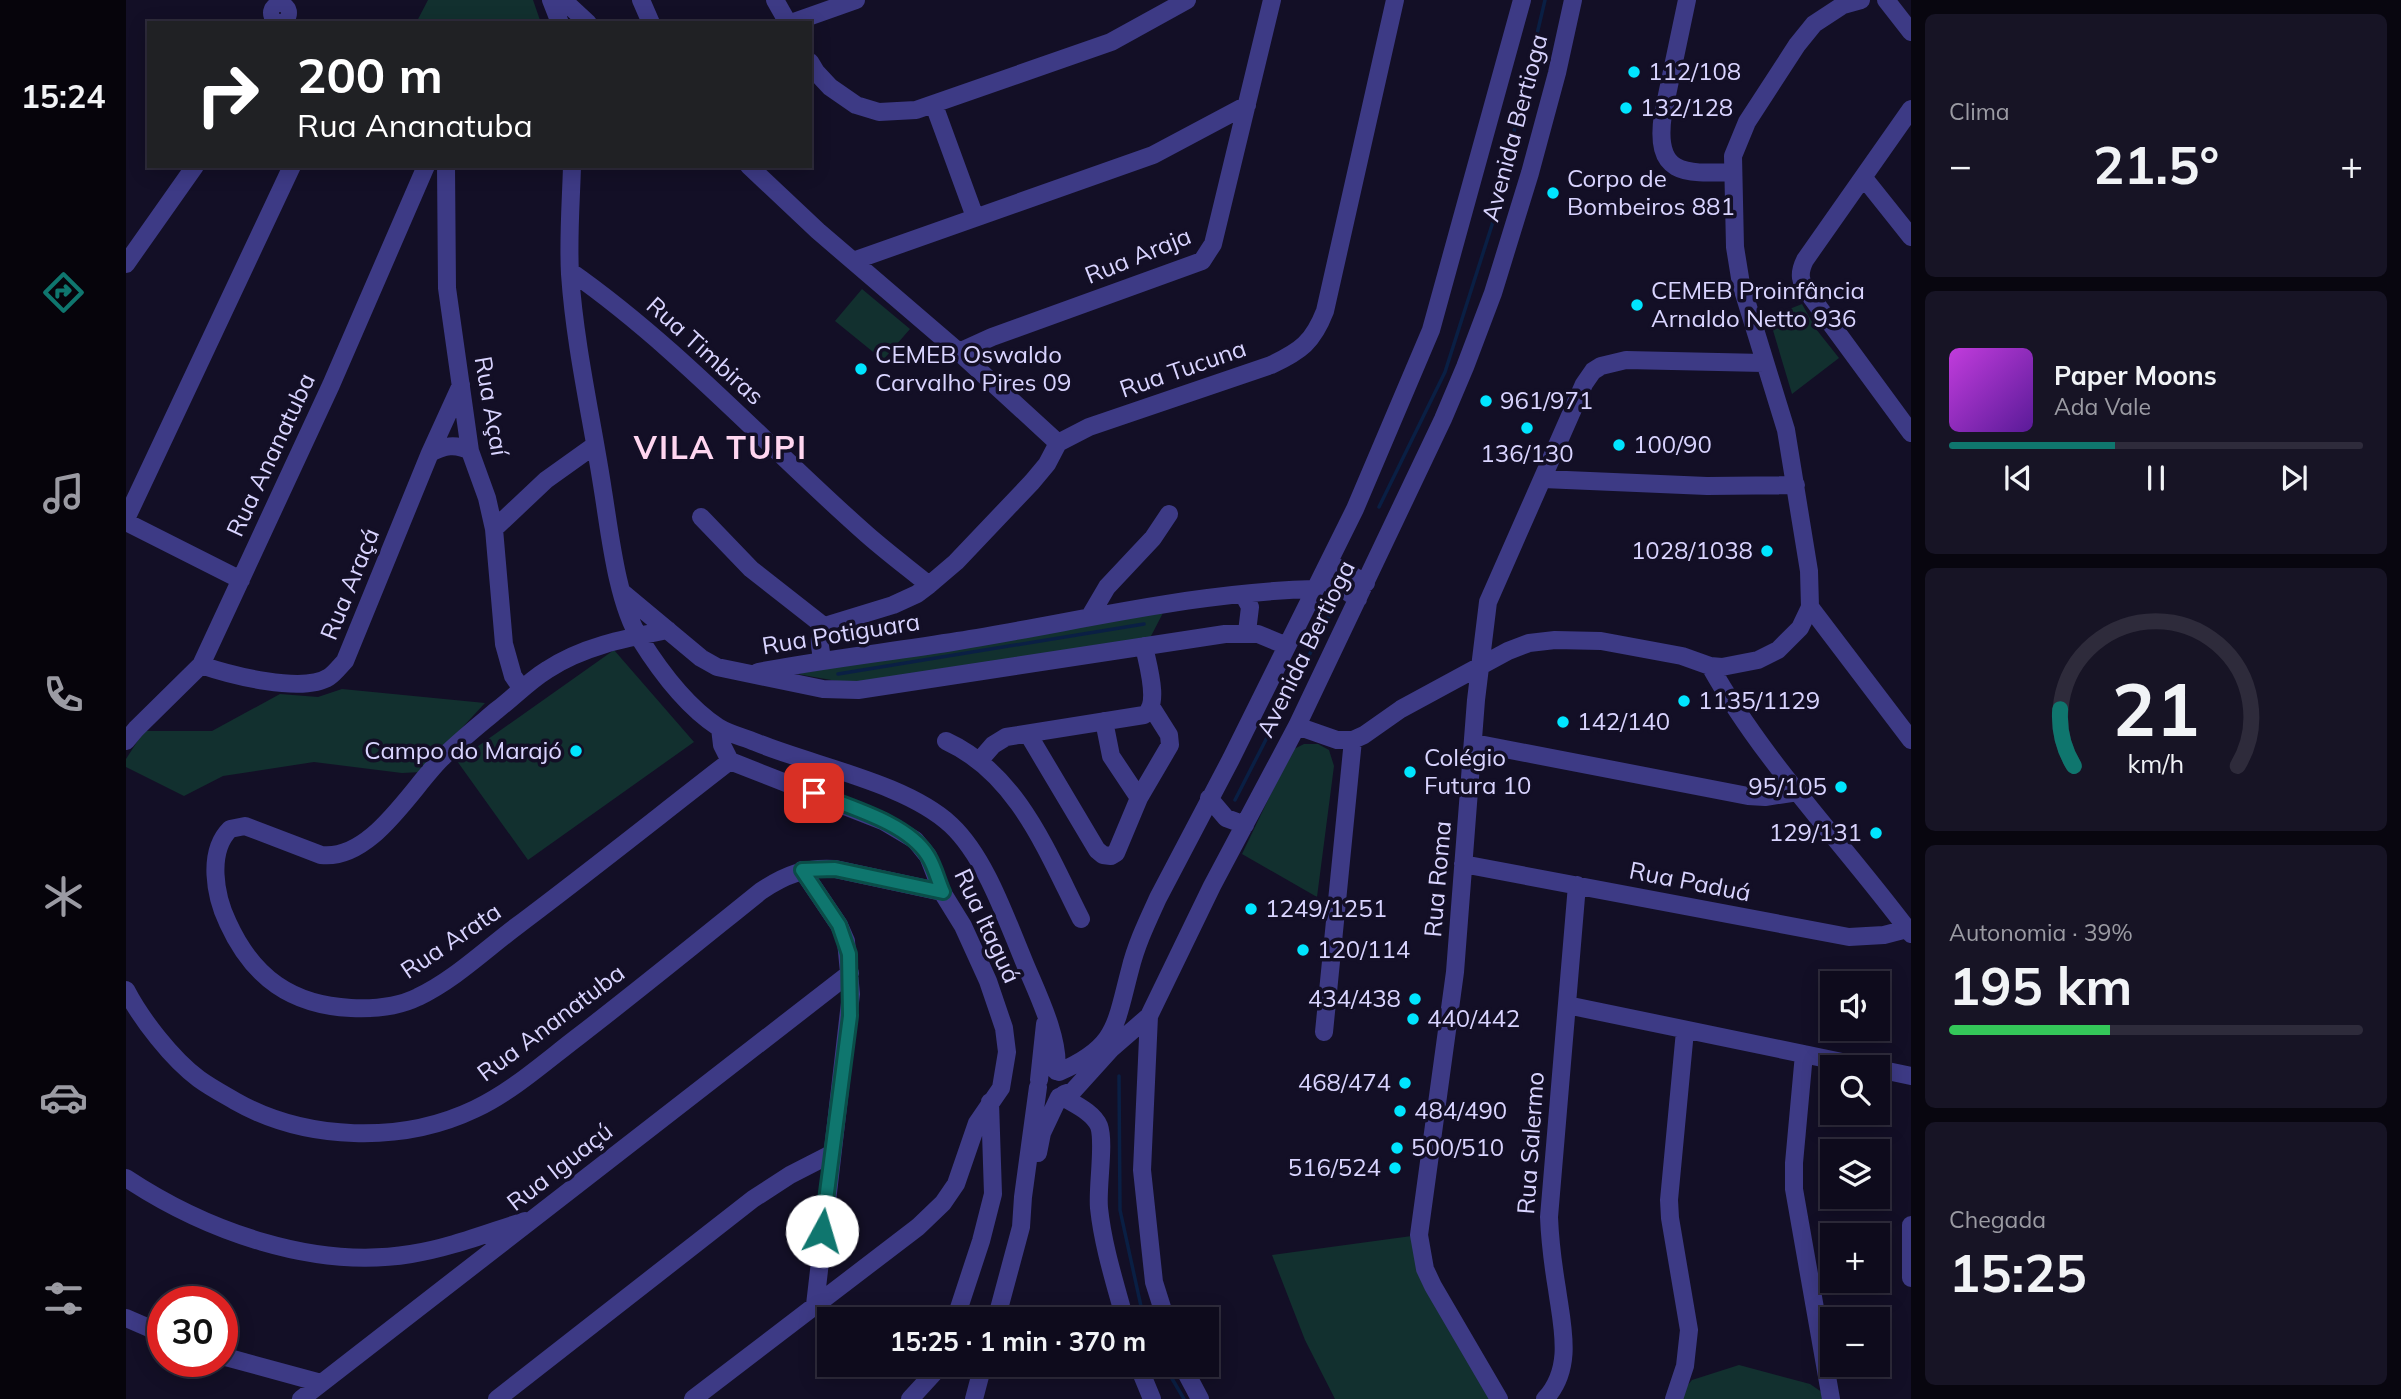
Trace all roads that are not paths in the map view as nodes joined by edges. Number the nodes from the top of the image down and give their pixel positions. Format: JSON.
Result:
{"nodes":[{"id":1,"x":551,"y":0,"type":"edge"},
{"id":2,"x":563,"y":0,"type":"edge"},
{"id":3,"x":641,"y":0,"type":"edge"},
{"id":4,"x":775,"y":0,"type":"edge"},
{"id":5,"x":856,"y":0,"type":"edge"},
{"id":6,"x":1187,"y":0,"type":"edge"},
{"id":7,"x":1272,"y":0,"type":"edge"},
{"id":8,"x":1395,"y":0,"type":"edge"},
{"id":9,"x":1522,"y":0,"type":"edge"},
{"id":10,"x":1573,"y":0,"type":"edge"},
{"id":11,"x":1687,"y":0,"type":"edge"},
{"id":12,"x":1821,"y":0,"type":"edge"},
{"id":13,"x":1861,"y":0,"type":"edge"},
{"id":14,"x":1886,"y":0,"type":"edge"},
{"id":15,"x":559,"y":21,"type":"edge"},
{"id":16,"x":586,"y":21,"type":"edge"},
{"id":17,"x":650,"y":21,"type":"edge"},
{"id":18,"x":789,"y":21,"type":"edge"},
{"id":19,"x":796,"y":21,"type":"edge"},
{"id":20,"x":1814,"y":24,"type":"junction"},
{"id":21,"x":1911,"y":32,"type":"edge"},
{"id":22,"x":812,"y":65,"type":"edge"},
{"id":23,"x":1247,"y":105,"type":"junction"},
{"id":24,"x":934,"y":106,"type":"junction"},
{"id":25,"x":1911,"y":109,"type":"edge"},
{"id":26,"x":194,"y":168,"type":"edge"},
{"id":27,"x":291,"y":168,"type":"edge"},
{"id":28,"x":425,"y":168,"type":"edge"},
{"id":29,"x":446,"y":168,"type":"edge"},
{"id":30,"x":572,"y":168,"type":"edge"},
{"id":31,"x":751,"y":168,"type":"edge"},
{"id":32,"x":1732,"y":172,"type":"junction"},
{"id":33,"x":1864,"y":178,"type":"junction"},
{"id":34,"x":975,"y":217,"type":"junction"},
{"id":35,"x":1911,"y":237,"type":"edge"},
{"id":36,"x":853,"y":261,"type":"junction"},
{"id":37,"x":126,"y":264,"type":"edge"},
{"id":38,"x":570,"y":271,"type":"junction"},
{"id":39,"x":959,"y":352,"type":"junction"},
{"id":40,"x":1765,"y":363,"type":"junction"},
{"id":41,"x":461,"y":385,"type":"junction"},
{"id":42,"x":1911,"y":433,"type":"edge"},
{"id":43,"x":1058,"y":443,"type":"junction"},
{"id":44,"x":595,"y":445,"type":"junction"},
{"id":45,"x":470,"y":451,"type":"junction"},
{"id":46,"x":430,"y":453,"type":"junction"},
{"id":47,"x":1543,"y":479,"type":"junction"},
{"id":48,"x":1796,"y":485,"type":"junction"},
{"id":49,"x":1169,"y":514,"type":"dead end"},
{"id":50,"x":701,"y":517,"type":"dead end"},
{"id":51,"x":126,"y":521,"type":"edge"},
{"id":52,"x":494,"y":529,"type":"junction"},
{"id":53,"x":1329,"y":563,"type":"junction"},
{"id":54,"x":241,"y":579,"type":"junction"},
{"id":55,"x":929,"y":585,"type":"junction"},
{"id":56,"x":1318,"y":585,"type":"junction"},
{"id":57,"x":1362,"y":591,"type":"junction"},
{"id":58,"x":623,"y":593,"type":"junction"},
{"id":59,"x":1243,"y":594,"type":"junction"},
{"id":60,"x":1810,"y":607,"type":"junction"},
{"id":61,"x":1090,"y":616,"type":"junction"},
{"id":62,"x":825,"y":627,"type":"junction"},
{"id":63,"x":668,"y":629,"type":"junction"},
{"id":64,"x":1247,"y":632,"type":"junction"},
{"id":65,"x":638,"y":636,"type":"junction"},
{"id":66,"x":1144,"y":646,"type":"junction"},
{"id":67,"x":1287,"y":646,"type":"junction"},
{"id":68,"x":822,"y":659,"type":"junction"},
{"id":69,"x":201,"y":665,"type":"junction"},
{"id":70,"x":1710,"y":666,"type":"junction"},
{"id":71,"x":1480,"y":667,"type":"junction"},
{"id":72,"x":749,"y":674,"type":"junction"},
{"id":73,"x":522,"y":689,"type":"junction"},
{"id":74,"x":1152,"y":708,"type":"junction"},
{"id":75,"x":1104,"y":721,"type":"junction"},
{"id":76,"x":1297,"y":726,"type":"junction"},
{"id":77,"x":720,"y":728,"type":"junction"},
{"id":78,"x":1028,"y":734,"type":"junction"},
{"id":79,"x":1353,"y":740,"type":"junction"},
{"id":80,"x":1911,"y":740,"type":"edge"},
{"id":81,"x":126,"y":741,"type":"edge"},
{"id":82,"x":946,"y":741,"type":"dead end"},
{"id":83,"x":1474,"y":743,"type":"junction"},
{"id":84,"x":979,"y":760,"type":"junction"},
{"id":85,"x":730,"y":761,"type":"junction"},
{"id":86,"x":1798,"y":792,"type":"junction"},
{"id":87,"x":1139,"y":798,"type":"junction"},
{"id":88,"x":1209,"y":798,"type":"junction"},
{"id":89,"x":1245,"y":825,"type":"junction"},
{"id":90,"x":1463,"y":864,"type":"junction"},
{"id":91,"x":802,"y":870,"type":"junction"},
{"id":92,"x":1577,"y":885,"type":"junction"},
{"id":93,"x":943,"y":892,"type":"junction"},
{"id":94,"x":1081,"y":919,"type":"dead end"},
{"id":95,"x":1909,"y":932,"type":"edge"},
{"id":96,"x":850,"y":973,"type":"junction"},
{"id":97,"x":126,"y":990,"type":"edge"},
{"id":98,"x":1567,"y":1006,"type":"junction"},
{"id":99,"x":1149,"y":1016,"type":"junction"},
{"id":100,"x":1046,"y":1018,"type":"junction"},
{"id":101,"x":1685,"y":1031,"type":"junction"},
{"id":102,"x":1324,"y":1032,"type":"dead end"},
{"id":103,"x":1804,"y":1054,"type":"junction"},
{"id":104,"x":1820,"y":1057,"type":"edge"},
{"id":105,"x":1057,"y":1072,"type":"junction"},
{"id":106,"x":1890,"y":1072,"type":"edge"},
{"id":107,"x":1911,"y":1076,"type":"edge"},
{"id":108,"x":1038,"y":1084,"type":"junction"},
{"id":109,"x":1061,"y":1096,"type":"junction"},
{"id":110,"x":990,"y":1102,"type":"junction"},
{"id":111,"x":831,"y":1154,"type":"junction"},
{"id":112,"x":126,"y":1178,"type":"edge"},
{"id":113,"x":535,"y":1218,"type":"junction"},
{"id":114,"x":1911,"y":1225,"type":"edge"},
{"id":115,"x":1021,"y":1227,"type":"junction"},
{"id":116,"x":446,"y":1247,"type":"junction"},
{"id":117,"x":466,"y":1273,"type":"junction"},
{"id":118,"x":1911,"y":1278,"type":"edge"},
{"id":119,"x":815,"y":1305,"type":"junction"},
{"id":120,"x":959,"y":1307,"type":"edge"},
{"id":121,"x":999,"y":1307,"type":"edge"},
{"id":122,"x":1122,"y":1307,"type":"edge"},
{"id":123,"x":1162,"y":1307,"type":"edge"},
{"id":124,"x":126,"y":1318,"type":"edge"},
{"id":125,"x":147,"y":1327,"type":"edge"},
{"id":126,"x":238,"y":1360,"type":"edge"},
{"id":127,"x":930,"y":1377,"type":"edge"},
{"id":128,"x":980,"y":1377,"type":"edge"},
{"id":129,"x":1143,"y":1377,"type":"edge"},
{"id":130,"x":1188,"y":1377,"type":"edge"},
{"id":131,"x":321,"y":1383,"type":"junction"},
{"id":132,"x":301,"y":1399,"type":"edge"},
{"id":133,"x":497,"y":1399,"type":"edge"},
{"id":134,"x":693,"y":1399,"type":"edge"},
{"id":135,"x":910,"y":1399,"type":"edge"},
{"id":136,"x":974,"y":1399,"type":"edge"},
{"id":137,"x":1152,"y":1399,"type":"edge"},
{"id":138,"x":1200,"y":1399,"type":"edge"},
{"id":139,"x":1499,"y":1399,"type":"edge"},
{"id":140,"x":1545,"y":1399,"type":"edge"},
{"id":141,"x":1674,"y":1399,"type":"edge"},
{"id":142,"x":1832,"y":1399,"type":"edge"}],
"edges":[{"from":1,"to":15,"type":"street"},
{"from":2,"to":16,"type":"street"},
{"from":3,"to":17,"type":"street"},
{"from":4,"to":18,"type":"street"},
{"from":5,"to":19,"type":"street"},
{"from":6,"to":24,"type":"street"},
{"from":7,"to":23,"type":"street","name":"Rua Araja"},
{"from":8,"to":43,"type":"street","name":"Rua Tucuna"},
{"from":9,"to":53,"type":"street","name":"Avenida Bertioga"},
{"from":10,"to":57,"type":"street","name":"Avenida Bertioga"},
{"from":11,"to":32,"type":"street"},
{"from":12,"to":20,"type":"street"},
{"from":13,"to":20,"type":"street"},
{"from":14,"to":21,"type":"street"},
{"from":20,"to":32,"type":"street"},
{"from":22,"to":24,"type":"street"},
{"from":23,"to":34,"type":"street"},
{"from":23,"to":39,"type":"street","name":"Rua Araja"},
{"from":24,"to":34,"type":"street"},
{"from":25,"to":33,"type":"street"},
{"from":26,"to":37,"type":"street"},
{"from":27,"to":51,"type":"street"},
{"from":28,"to":54,"type":"street","name":"Rua Ananatuba"},
{"from":29,"to":41,"type":"street","name":"Rua Açaí"},
{"from":30,"to":38,"type":"street"},
{"from":31,"to":36,"type":"street"},
{"from":32,"to":40,"type":"street"},
{"from":33,"to":35,"type":"street"},
{"from":33,"to":42,"type":"street"},
{"from":34,"to":36,"type":"street"},
{"from":36,"to":39,"type":"street"},
{"from":38,"to":44,"type":"street"},
{"from":38,"to":55,"type":"street","name":"Rua Timbiras"},
{"from":39,"to":43,"type":"street"},
{"from":40,"to":47,"type":"street","name":"Rua Roma"},
{"from":40,"to":48,"type":"street"},
{"from":41,"to":45,"type":"street","name":"Rua Açaí"},
{"from":41,"to":46,"type":"street","name":"Rua Araçá"},
{"from":43,"to":55,"type":"street"},
{"from":44,"to":52,"type":"street"},
{"from":44,"to":58,"type":"street"},
{"from":45,"to":46,"type":"street"},
{"from":45,"to":52,"type":"street","name":"Rua Açaí"},
{"from":46,"to":69,"type":"street","name":"Rua Araçá"},
{"from":47,"to":48,"type":"street"},
{"from":47,"to":71,"type":"street","name":"Rua Roma"},
{"from":48,"to":60,"type":"street"},
{"from":49,"to":61,"type":"street"},
{"from":50,"to":62,"type":"street"},
{"from":51,"to":54,"type":"street"},
{"from":52,"to":73,"type":"street","name":"Rua Açaí"},
{"from":53,"to":56,"type":"street","name":"Avenida Bertioga"},
{"from":53,"to":57,"type":"street"},
{"from":54,"to":69,"type":"street","name":"Rua Ananatuba"},
{"from":55,"to":62,"type":"street"},
{"from":56,"to":57,"type":"street"},
{"from":56,"to":59,"type":"street","name":"Rua Potiguara"},
{"from":56,"to":67,"type":"street","name":"Avenida Bertioga"},
{"from":57,"to":76,"type":"street","name":"Avenida Bertioga"},
{"from":58,"to":63,"type":"street"},
{"from":58,"to":65,"type":"street"},
{"from":59,"to":61,"type":"street","name":"Rua Potiguara"},
{"from":59,"to":64,"type":"street"},
{"from":60,"to":70,"type":"street"},
{"from":60,"to":80,"type":"street"},
{"from":61,"to":68,"type":"street","name":"Rua Potiguara"},
{"from":62,"to":68,"type":"street"},
{"from":63,"to":65,"type":"street","name":"Rua Arata"},
{"from":63,"to":72,"type":"street"},
{"from":64,"to":66,"type":"street","name":"Rua Potiguara"},
{"from":64,"to":67,"type":"street","name":"Rua Potiguara"},
{"from":65,"to":73,"type":"street","name":"Rua Arata"},
{"from":65,"to":77,"type":"street"},
{"from":66,"to":72,"type":"street","name":"Rua Potiguara"},
{"from":66,"to":74,"type":"street"},
{"from":67,"to":88,"type":"street","name":"Avenida Bertioga"},
{"from":68,"to":72,"type":"street","name":"Rua Potiguara"},
{"from":69,"to":81,"type":"street","name":"Rua Ananatuba"},
{"from":70,"to":71,"type":"street"},
{"from":70,"to":86,"type":"street"},
{"from":71,"to":79,"type":"street"},
{"from":71,"to":83,"type":"street","name":"Rua Roma"},
{"from":73,"to":85,"type":"street","name":"Rua Arata"},
{"from":74,"to":75,"type":"street"},
{"from":74,"to":87,"type":"street"},
{"from":75,"to":78,"type":"street"},
{"from":75,"to":87,"type":"street"},
{"from":76,"to":79,"type":"street"},
{"from":76,"to":89,"type":"street","name":"Avenida Bertioga"},
{"from":77,"to":85,"type":"street"},
{"from":77,"to":100,"type":"street"},
{"from":78,"to":84,"type":"street"},
{"from":78,"to":87,"type":"street"},
{"from":79,"to":102,"type":"street"},
{"from":82,"to":84,"type":"street"},
{"from":83,"to":86,"type":"street"},
{"from":83,"to":90,"type":"street","name":"Rua Roma"},
{"from":84,"to":94,"type":"street"},
{"from":85,"to":93,"type":"street","name":"Rua Itaguá"},
{"from":86,"to":95,"type":"street"},
{"from":88,"to":89,"type":"street"},
{"from":88,"to":105,"type":"street","name":"Avenida Bertioga"},
{"from":89,"to":99,"type":"street","name":"Avenida Bertioga"},
{"from":90,"to":92,"type":"street","name":"Rua Paduá"},
{"from":90,"to":139,"type":"street","name":"Rua Roma"},
{"from":91,"to":93,"type":"street","name":"Rua Ananatuba"},
{"from":91,"to":96,"type":"street"},
{"from":91,"to":97,"type":"street","name":"Rua Ananatuba"},
{"from":92,"to":95,"type":"street","name":"Rua Paduá"},
{"from":92,"to":98,"type":"street","name":"Rua Salermo"},
{"from":93,"to":110,"type":"street","name":"Rua Itaguá"},
{"from":96,"to":111,"type":"street"},
{"from":96,"to":113,"type":"street","name":"Rua Iguaçú"},
{"from":98,"to":101,"type":"street"},
{"from":98,"to":140,"type":"street","name":"Rua Salermo"},
{"from":99,"to":109,"type":"street"},
{"from":99,"to":123,"type":"street","name":"Avenida Bertioga"},
{"from":100,"to":105,"type":"street"},
{"from":100,"to":108,"type":"street"},
{"from":101,"to":103,"type":"street"},
{"from":101,"to":141,"type":"street"},
{"from":103,"to":104,"type":"street"},
{"from":103,"to":142,"type":"street"},
{"from":105,"to":108,"type":"street"},
{"from":105,"to":109,"type":"street"},
{"from":106,"to":107,"type":"street"},
{"from":108,"to":109,"type":"street"},
{"from":108,"to":115,"type":"street"},
{"from":109,"to":115,"type":"street"},
{"from":109,"to":122,"type":"street"},
{"from":110,"to":119,"type":"street","name":"Rua Itaguá"},
{"from":110,"to":120,"type":"street"},
{"from":111,"to":119,"type":"street"},
{"from":111,"to":133,"type":"street"},
{"from":112,"to":116,"type":"street"},
{"from":113,"to":116,"type":"street"},
{"from":113,"to":117,"type":"street","name":"Rua Iguaçú"},
{"from":114,"to":118,"type":"street"},
{"from":115,"to":121,"type":"street"},
{"from":116,"to":117,"type":"street"},
{"from":117,"to":131,"type":"street","name":"Rua Iguaçú"},
{"from":119,"to":134,"type":"street","name":"Rua Itaguá"},
{"from":124,"to":125,"type":"street"},
{"from":126,"to":131,"type":"street"},
{"from":127,"to":135,"type":"street"},
{"from":128,"to":136,"type":"street"},
{"from":129,"to":137,"type":"street"},
{"from":130,"to":138,"type":"street"},
{"from":131,"to":132,"type":"street","name":"Rua Iguaçú"}]}
